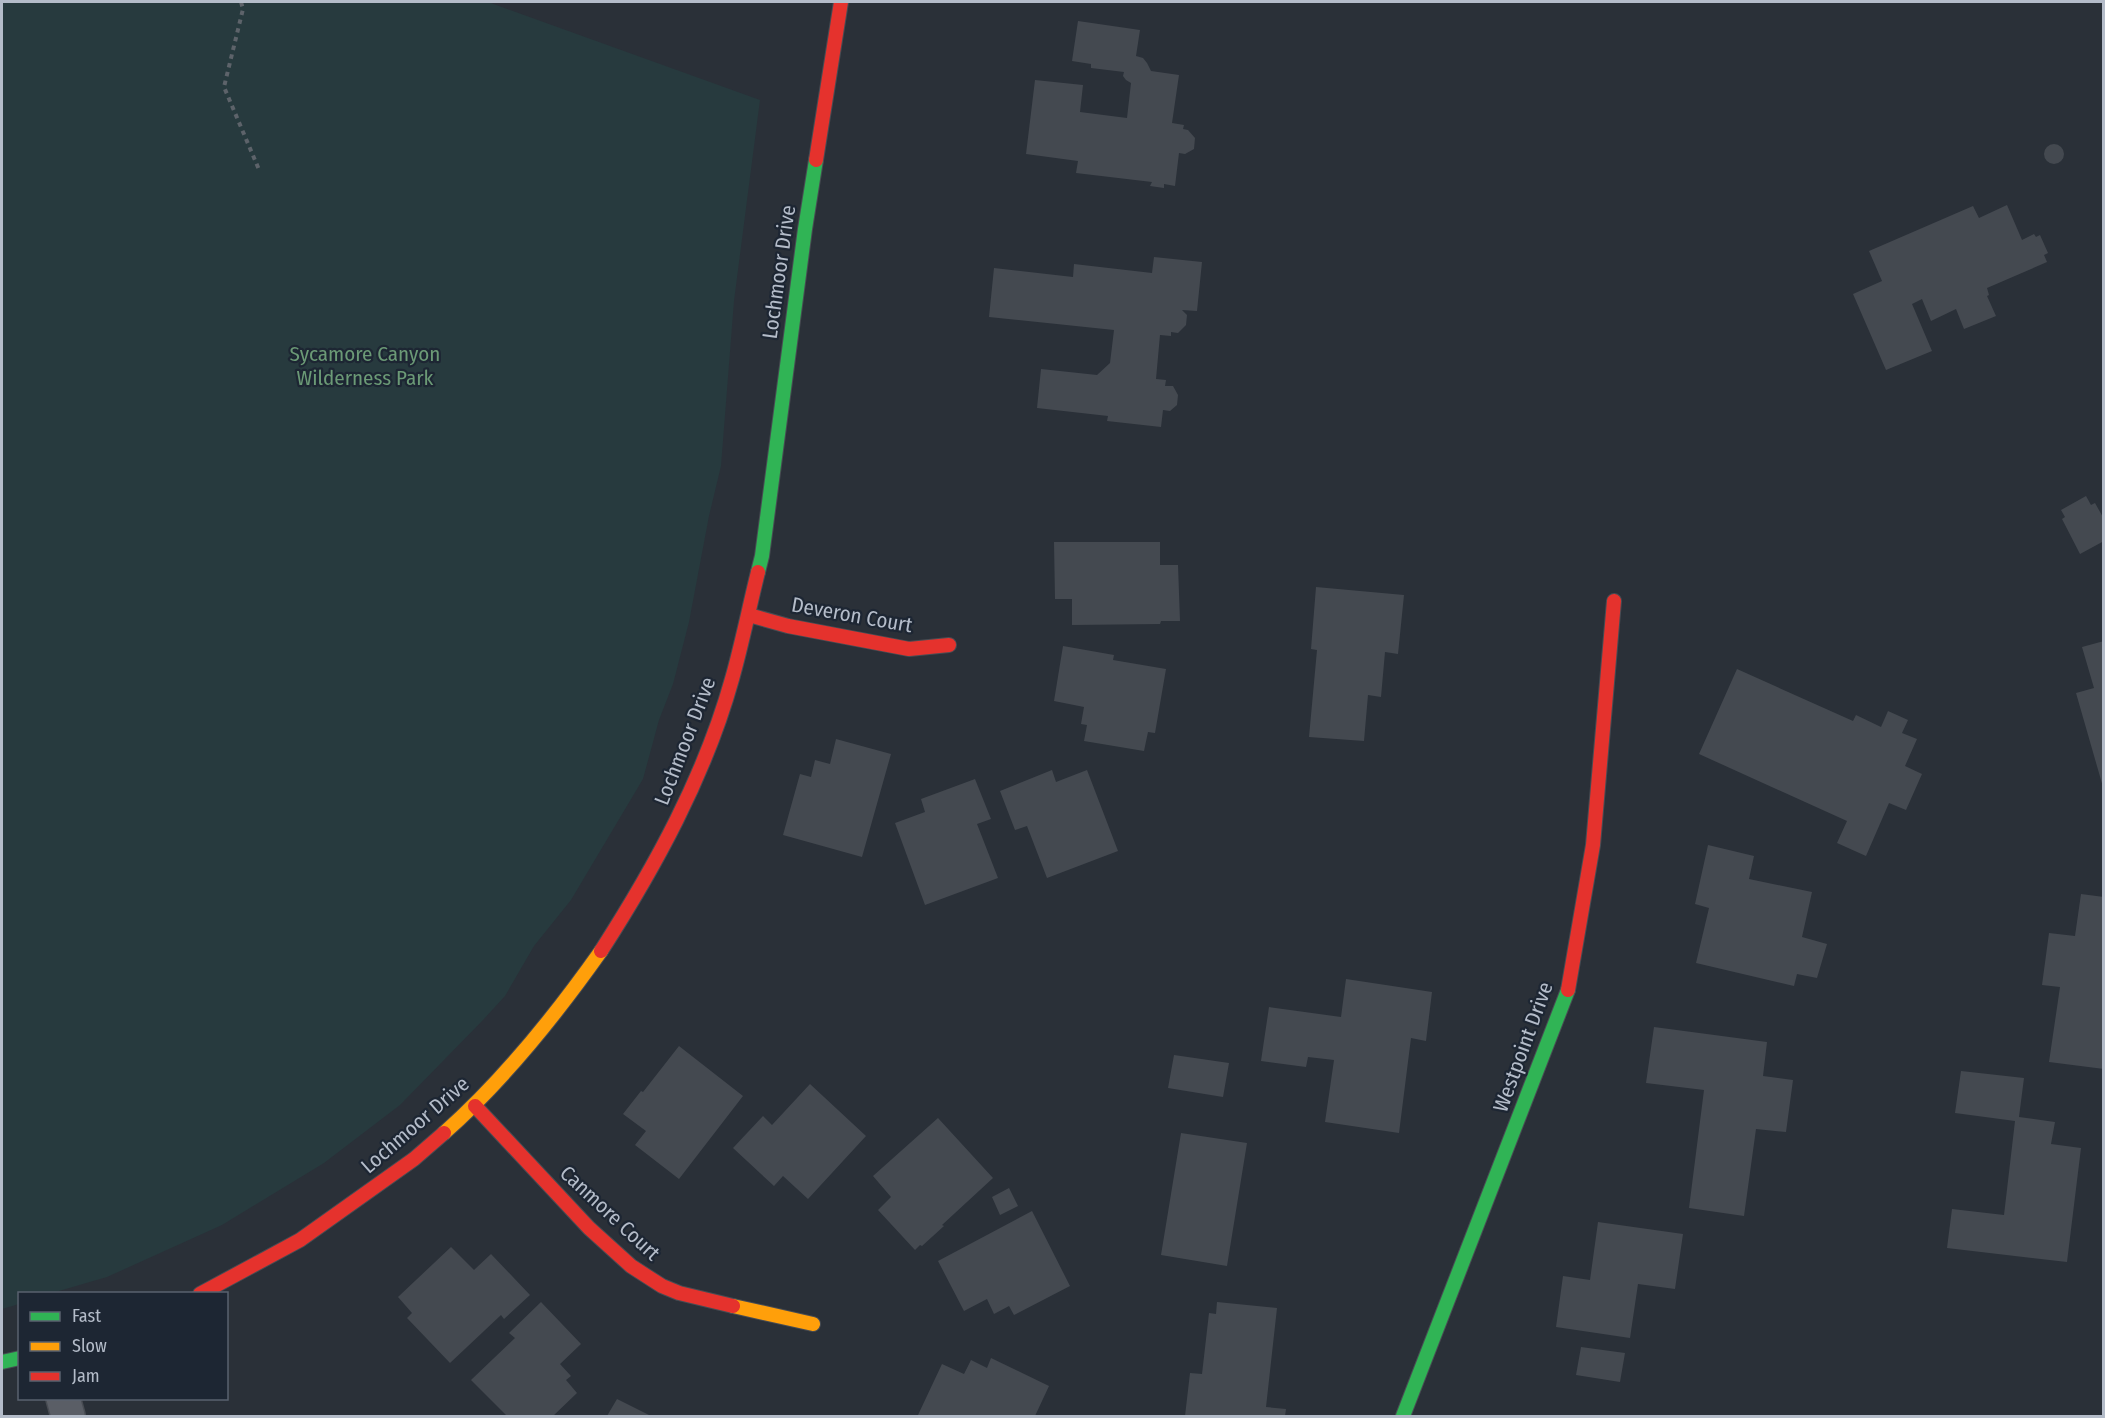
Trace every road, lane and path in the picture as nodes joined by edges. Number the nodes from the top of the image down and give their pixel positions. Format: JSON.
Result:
{"nodes":[{"id":1,"x":241,"y":2,"type":"edge"},
{"id":2,"x":841,"y":2,"type":"edge"},
{"id":3,"x":260,"y":172,"type":"dead end"},
{"id":4,"x":1614,"y":601,"type":"dead end"},
{"id":5,"x":748,"y":615,"type":"junction"},
{"id":6,"x":949,"y":645,"type":"dead end"},
{"id":7,"x":475,"y":1106,"type":"junction"},
{"id":8,"x":202,"y":1292,"type":"edge"},
{"id":9,"x":813,"y":1324,"type":"dead end"},
{"id":10,"x":18,"y":1358,"type":"edge"},
{"id":11,"x":2,"y":1362,"type":"edge"},
{"id":12,"x":64,"y":1400,"type":"edge"},
{"id":13,"x":68,"y":1416,"type":"edge"},
{"id":14,"x":1402,"y":1416,"type":"edge"}],
"edges":[{"from":1,"to":3,"type":"path"},
{"from":2,"to":5,"type":"street","name":"Lochmoor Drive"},
{"from":4,"to":14,"type":"street","name":"Westpoint Drive"},
{"from":5,"to":6,"type":"street","name":"Deveron Court"},
{"from":5,"to":7,"type":"street","name":"Lochmoor Drive"},
{"from":7,"to":8,"type":"street","name":"Lochmoor Drive"},
{"from":7,"to":9,"type":"street","name":"Canmore Court"},
{"from":10,"to":11,"type":"street"},
{"from":12,"to":13,"type":"street"}]}
